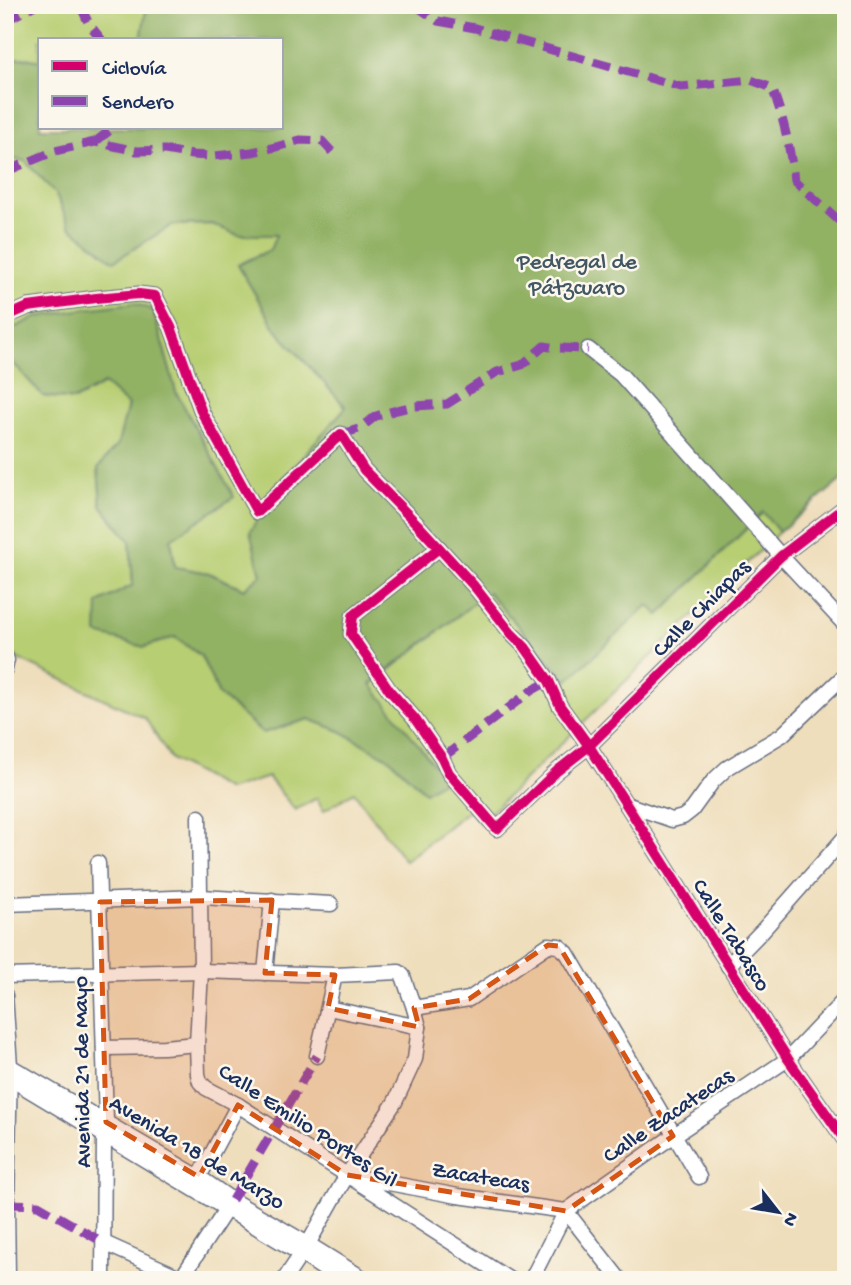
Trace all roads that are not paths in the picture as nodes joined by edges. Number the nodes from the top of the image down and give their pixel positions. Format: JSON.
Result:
{"nodes":[{"id":1,"x":5,"y":317,"type":"edge"},
{"id":2,"x":588,"y":349,"type":"dead end"},
{"id":3,"x":846,"y":506,"type":"edge"},
{"id":4,"x":439,"y":548,"type":"junction"},
{"id":5,"x":781,"y":556,"type":"junction"},
{"id":6,"x":846,"y":626,"type":"edge"},
{"id":7,"x":846,"y":674,"type":"edge"},
{"id":8,"x":589,"y":746,"type":"junction"},
{"id":9,"x":626,"y":804,"type":"junction"},
{"id":10,"x":199,"y":817,"type":"dead end"},
{"id":11,"x":846,"y":836,"type":"edge"},
{"id":12,"x":98,"y":863,"type":"dead end"},
{"id":13,"x":5,"y":869,"type":"edge"},
{"id":14,"x":201,"y":897,"type":"junction"},
{"id":15,"x":272,"y":900,"type":"junction"},
{"id":16,"x":100,"y":902,"type":"junction"},
{"id":17,"x":6,"y":904,"type":"edge"},
{"id":18,"x":331,"y":904,"type":"dead end"},
{"id":19,"x":5,"y":925,"type":"edge"},
{"id":20,"x":728,"y":966,"type":"junction"},
{"id":21,"x":201,"y":971,"type":"junction"},
{"id":22,"x":265,"y":973,"type":"junction"},
{"id":23,"x":5,"y":975,"type":"edge"},
{"id":24,"x":102,"y":975,"type":"junction"},
{"id":25,"x":335,"y":975,"type":"junction"},
{"id":26,"x":5,"y":995,"type":"edge"},
{"id":27,"x":846,"y":998,"type":"edge"},
{"id":28,"x":414,"y":1007,"type":"junction"},
{"id":29,"x":328,"y":1008,"type":"junction"},
{"id":30,"x":419,"y":1027,"type":"junction"},
{"id":31,"x":197,"y":1044,"type":"junction"},
{"id":32,"x":104,"y":1048,"type":"junction"},
{"id":33,"x":317,"y":1056,"type":"dead end"},
{"id":34,"x":788,"y":1059,"type":"junction"},
{"id":35,"x":7,"y":1072,"type":"edge"},
{"id":36,"x":238,"y":1105,"type":"junction"},
{"id":37,"x":105,"y":1129,"type":"junction"},
{"id":38,"x":673,"y":1136,"type":"junction"},
{"id":39,"x":846,"y":1142,"type":"edge"},
{"id":40,"x":182,"y":1175,"type":"junction"},
{"id":41,"x":348,"y":1175,"type":"junction"},
{"id":42,"x":199,"y":1177,"type":"junction"},
{"id":43,"x":699,"y":1177,"type":"dead end"},
{"id":44,"x":226,"y":1210,"type":"junction"},
{"id":45,"x":566,"y":1211,"type":"junction"},
{"id":46,"x":104,"y":1243,"type":"junction"},
{"id":47,"x":305,"y":1249,"type":"junction"},
{"id":48,"x":184,"y":1279,"type":"edge"},
{"id":49,"x":8,"y":1280,"type":"edge"},
{"id":50,"x":103,"y":1280,"type":"edge"},
{"id":51,"x":284,"y":1280,"type":"edge"},
{"id":52,"x":340,"y":1280,"type":"edge"},
{"id":53,"x":366,"y":1280,"type":"edge"},
{"id":54,"x":510,"y":1280,"type":"edge"},
{"id":55,"x":531,"y":1280,"type":"edge"},
{"id":56,"x":620,"y":1280,"type":"edge"}],
"edges":[{"from":1,"to":4,"type":"street","name":"Calle Tabasco"},
{"from":2,"to":5,"type":"street"},
{"from":3,"to":5,"type":"street","name":"Calle Chiapas"},
{"from":4,"to":8,"type":"street","name":"Calle Tabasco"},
{"from":4,"to":8,"type":"street","name":"Calle Chiapas"},
{"from":5,"to":6,"type":"street"},
{"from":5,"to":8,"type":"street","name":"Calle Chiapas"},
{"from":7,"to":9,"type":"street"},
{"from":8,"to":9,"type":"street","name":"Calle Tabasco"},
{"from":9,"to":20,"type":"street","name":"Calle Tabasco"},
{"from":10,"to":14,"type":"street","name":"Calle Emilio Portes Gil"},
{"from":11,"to":20,"type":"street"},
{"from":12,"to":16,"type":"street","name":"Avenida 21 de Mayo"},
{"from":13,"to":17,"type":"street"},
{"from":14,"to":15,"type":"street"},
{"from":14,"to":16,"type":"street"},
{"from":14,"to":21,"type":"street","name":"Calle Emilio Portes Gil"},
{"from":15,"to":18,"type":"street"},
{"from":15,"to":22,"type":"street"},
{"from":16,"to":17,"type":"street"},
{"from":16,"to":24,"type":"street","name":"Avenida 21 de Mayo"},
{"from":17,"to":19,"type":"street"},
{"from":20,"to":34,"type":"street","name":"Calle Tabasco"},
{"from":21,"to":22,"type":"street"},
{"from":21,"to":24,"type":"street"},
{"from":21,"to":31,"type":"street","name":"Calle Emilio Portes Gil"},
{"from":22,"to":25,"type":"street"},
{"from":23,"to":24,"type":"street"},
{"from":24,"to":32,"type":"street","name":"Avenida 21 de Mayo"},
{"from":25,"to":28,"type":"street"},
{"from":25,"to":29,"type":"street"},
{"from":26,"to":35,"type":"street"},
{"from":27,"to":34,"type":"street","name":"Calle Zacatecas"},
{"from":28,"to":30,"type":"street"},
{"from":28,"to":38,"type":"street"},
{"from":29,"to":30,"type":"street"},
{"from":29,"to":33,"type":"street"},
{"from":30,"to":41,"type":"street"},
{"from":31,"to":32,"type":"street"},
{"from":31,"to":36,"type":"street","name":"Calle Emilio Portes Gil"},
{"from":32,"to":37,"type":"street","name":"Avenida 21 de Mayo"},
{"from":34,"to":38,"type":"street","name":"Calle Zacatecas"},
{"from":34,"to":39,"type":"street","name":"Calle Tabasco"},
{"from":35,"to":37,"type":"street","name":"Avenida 18 de Marzo"},
{"from":35,"to":49,"type":"street"},
{"from":36,"to":41,"type":"street","name":"Calle Emilio Portes Gil"},
{"from":36,"to":42,"type":"street"},
{"from":37,"to":40,"type":"street","name":"Avenida 18 de Marzo"},
{"from":37,"to":46,"type":"street","name":"Avenida 21 de Mayo"},
{"from":38,"to":43,"type":"street"},
{"from":38,"to":45,"type":"street","name":"Calle Zacatecas"},
{"from":40,"to":42,"type":"street","name":"Avenida 18 de Marzo"},
{"from":40,"to":44,"type":"street","name":"Avenida 18 de Marzo"},
{"from":41,"to":45,"type":"street","name":"Zacatecas"},
{"from":41,"to":47,"type":"street"},
{"from":41,"to":54,"type":"street","name":"Calle Emilio Portes Gil"},
{"from":42,"to":47,"type":"street","name":"Avenida 18 de Marzo"},
{"from":44,"to":47,"type":"street","name":"Avenida 18 de Marzo"},
{"from":44,"to":48,"type":"street"},
{"from":45,"to":55,"type":"street","name":"Calle Zacatecas"},
{"from":45,"to":56,"type":"street"},
{"from":46,"to":48,"type":"street"},
{"from":46,"to":50,"type":"street","name":"Avenida 21 de Mayo"},
{"from":47,"to":51,"type":"street"},
{"from":47,"to":52,"type":"street","name":"Avenida 18 de Marzo"},
{"from":47,"to":53,"type":"street","name":"Avenida 18 de Marzo"}]}
